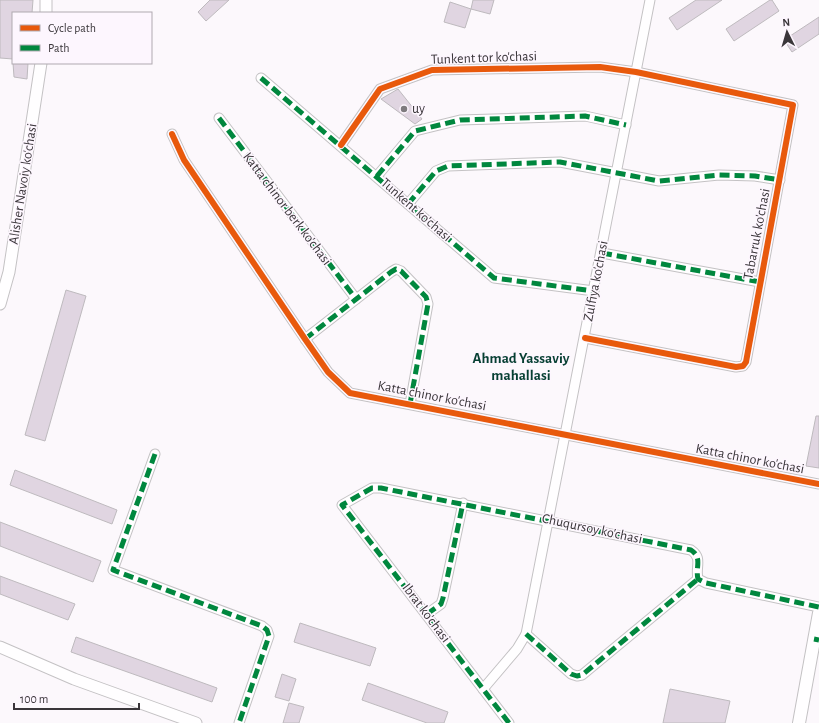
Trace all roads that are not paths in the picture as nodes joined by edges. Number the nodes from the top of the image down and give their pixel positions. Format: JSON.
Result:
{"nodes":[{"id":1,"x":46,"y":0,"type":"edge"},
{"id":2,"x":650,"y":0,"type":"edge"},
{"id":3,"x":46,"y":12,"type":"edge"},
{"id":4,"x":41,"y":64,"type":"edge"},
{"id":5,"x":636,"y":72,"type":"junction"},
{"id":6,"x":261,"y":78,"type":"dead end"},
{"id":7,"x":219,"y":118,"type":"dead end"},
{"id":8,"x":626,"y":125,"type":"junction"},
{"id":9,"x":172,"y":134,"type":"dead end"},
{"id":10,"x":341,"y":145,"type":"junction"},
{"id":11,"x":618,"y":172,"type":"junction"},
{"id":12,"x":377,"y":176,"type":"junction"},
{"id":13,"x":780,"y":180,"type":"junction"},
{"id":14,"x":408,"y":204,"type":"junction"},
{"id":15,"x":602,"y":253,"type":"junction"},
{"id":16,"x":760,"y":282,"type":"junction"},
{"id":17,"x":594,"y":291,"type":"junction"},
{"id":18,"x":356,"y":299,"type":"junction"},
{"id":19,"x":0,"y":304,"type":"edge"},
{"id":20,"x":585,"y":338,"type":"junction"},
{"id":21,"x":305,"y":339,"type":"junction"},
{"id":22,"x":410,"y":404,"type":"junction"},
{"id":23,"x":566,"y":434,"type":"junction"},
{"id":24,"x":155,"y":454,"type":"dead end"},
{"id":25,"x":819,"y":484,"type":"edge"},
{"id":26,"x":463,"y":503,"type":"junction"},
{"id":27,"x":342,"y":505,"type":"joint"},
{"id":28,"x":549,"y":520,"type":"junction"},
{"id":29,"x":698,"y":579,"type":"junction"},
{"id":30,"x":819,"y":607,"type":"edge"},
{"id":31,"x":819,"y":613,"type":"edge"},
{"id":32,"x":427,"y":614,"type":"junction"},
{"id":33,"x":526,"y":634,"type":"junction"},
{"id":34,"x":817,"y":639,"type":"edge"},
{"id":35,"x":0,"y":647,"type":"edge"},
{"id":36,"x":483,"y":689,"type":"junction"},
{"id":37,"x":196,"y":723,"type":"edge"},
{"id":38,"x":239,"y":723,"type":"edge"},
{"id":39,"x":508,"y":723,"type":"edge"},
{"id":40,"x":799,"y":723,"type":"edge"}],
"edges":[{"from":1,"to":3,"type":"street"},
{"from":2,"to":5,"type":"street","name":"Zulfiya ko'chasi"},
{"from":4,"to":19,"type":"street","name":"Alisher Navoiy ko'chasi"},
{"from":5,"to":8,"type":"street","name":"Zulfiya ko'chasi"},
{"from":5,"to":10,"type":"street","name":"Tunkent tor ko'chasi"},
{"from":5,"to":13,"type":"street","name":"Tabarruk ko'chasi"},
{"from":6,"to":10,"type":"street","name":"Tunkent ko'chasi"},
{"from":7,"to":18,"type":"street","name":"Katta chinor berk ko'chasi"},
{"from":8,"to":11,"type":"street","name":"Zulfiya ko'chasi"},
{"from":8,"to":12,"type":"street"},
{"from":9,"to":21,"type":"street","name":"Katta chinor ko'chasi"},
{"from":10,"to":12,"type":"street","name":"Tunkent ko'chasi"},
{"from":11,"to":13,"type":"street"},
{"from":11,"to":14,"type":"street"},
{"from":11,"to":15,"type":"street","name":"Zulfiya ko'chasi"},
{"from":12,"to":14,"type":"street","name":"Tunkent ko'chasi"},
{"from":13,"to":16,"type":"street","name":"Tabarruk ko'chasi"},
{"from":14,"to":17,"type":"street","name":"Tunkent ko'chasi"},
{"from":15,"to":16,"type":"street"},
{"from":15,"to":17,"type":"street","name":"Zulfiya ko'chasi"},
{"from":16,"to":20,"type":"street","name":"Tabarruk ko'chasi"},
{"from":17,"to":20,"type":"street","name":"Zulfiya ko'chasi"},
{"from":18,"to":21,"type":"street"},
{"from":18,"to":22,"type":"street"},
{"from":20,"to":23,"type":"street","name":"Zulfiya ko'chasi"},
{"from":21,"to":22,"type":"street","name":"Katta chinor ko'chasi"},
{"from":22,"to":23,"type":"street","name":"Katta chinor ko'chasi"},
{"from":23,"to":25,"type":"street","name":"Katta chinor ko'chasi"},
{"from":23,"to":28,"type":"street","name":"Zulfiya ko'chasi"},
{"from":24,"to":38,"type":"street"},
{"from":26,"to":27,"type":"street","name":"Chuqursoy ko'chasi"},
{"from":26,"to":28,"type":"street","name":"Chuqursoy ko'chasi"},
{"from":26,"to":32,"type":"street"},
{"from":27,"to":32,"type":"street","name":"Ibrat ko'chasi"},
{"from":28,"to":29,"type":"street","name":"Chuqursoy ko'chasi"},
{"from":28,"to":33,"type":"street","name":"Zulfiya ko'chasi"},
{"from":29,"to":30,"type":"street"},
{"from":29,"to":33,"type":"street"},
{"from":31,"to":34,"type":"main road"},
{"from":32,"to":36,"type":"street","name":"Ibrat ko'chasi"},
{"from":33,"to":36,"type":"street","name":"Zulfiya ko'chasi"},
{"from":34,"to":40,"type":"main road"},
{"from":35,"to":37,"type":"street"},
{"from":36,"to":39,"type":"street","name":"Ibrat ko'chasi"}]}
